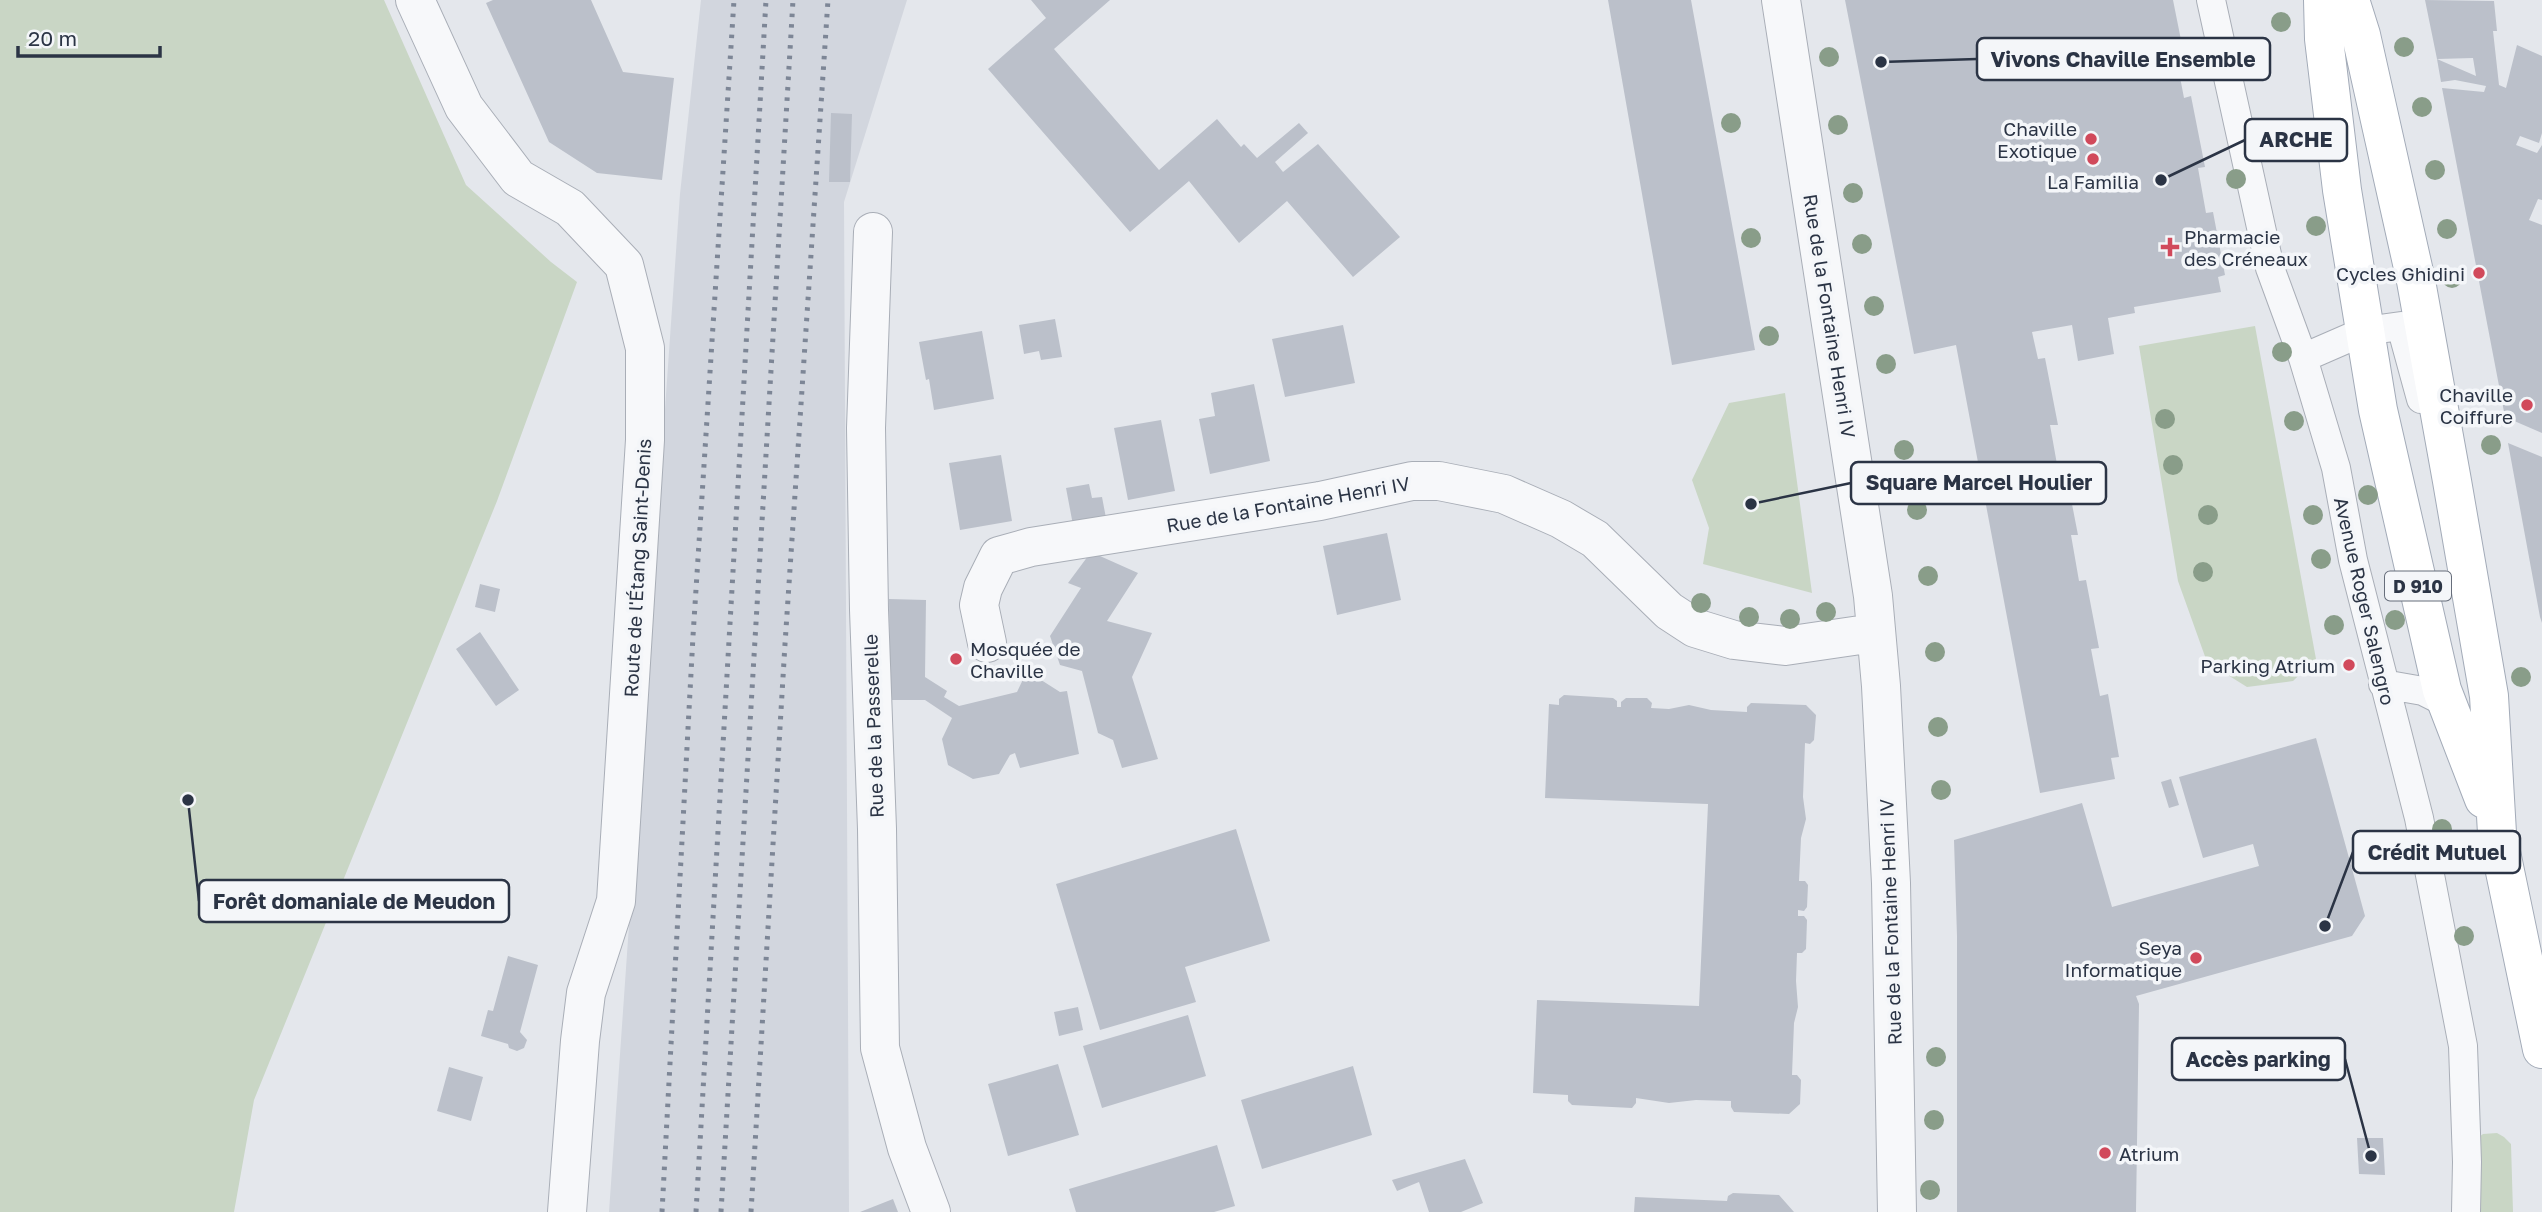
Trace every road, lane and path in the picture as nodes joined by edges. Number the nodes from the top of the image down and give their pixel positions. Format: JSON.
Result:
{"nodes":[{"id":1,"x":415,"y":0,"type":"edge"},
{"id":2,"x":1781,"y":0,"type":"edge"},
{"id":3,"x":2211,"y":0,"type":"edge"},
{"id":4,"x":2323,"y":0,"type":"edge"},
{"id":5,"x":2350,"y":0,"type":"edge"},
{"id":6,"x":873,"y":232,"type":"dead end"},
{"id":7,"x":2365,"y":331,"type":"junction"},
{"id":8,"x":2303,"y":358,"type":"junction"},
{"id":9,"x":2448,"y":463,"type":"junction"},
{"id":10,"x":1874,"y":633,"type":"junction"},
{"id":11,"x":987,"y":643,"type":"dead end"},
{"id":12,"x":2383,"y":684,"type":"junction"},
{"id":13,"x":2447,"y":703,"type":"junction"},
{"id":14,"x":2497,"y":833,"type":"junction"},
{"id":15,"x":2542,"y":1049,"type":"edge"},
{"id":16,"x":567,"y":1212,"type":"edge"},
{"id":17,"x":931,"y":1212,"type":"edge"},
{"id":18,"x":1897,"y":1212,"type":"edge"},
{"id":19,"x":2466,"y":1212,"type":"edge"}],
"edges":[{"from":1,"to":16,"type":"street","name":"Route de l'Étang Saint-Denis"},
{"from":2,"to":10,"type":"street","name":"Rue de la Fontaine Henri IV"},
{"from":3,"to":8,"type":"lane","name":"Avenue Roger Salengro"},
{"from":4,"to":7,"type":"main road","number":"D 910"},
{"from":5,"to":9,"type":"main road","number":"D 910"},
{"from":6,"to":17,"type":"street","name":"Rue de la Passerelle"},
{"from":7,"to":8,"type":"lane"},
{"from":7,"to":9,"type":"lane"},
{"from":7,"to":13,"type":"main road","number":"D 910"},
{"from":8,"to":12,"type":"lane","name":"Avenue Roger Salengro"},
{"from":9,"to":14,"type":"main road","number":"D 910"},
{"from":10,"to":11,"type":"street","name":"Rue de la Fontaine Henri IV"},
{"from":10,"to":18,"type":"street","name":"Rue de la Fontaine Henri IV"},
{"from":12,"to":13,"type":"lane"},
{"from":12,"to":19,"type":"lane","name":"Avenue Roger Salengro"},
{"from":13,"to":14,"type":"main road","number":"D 910"},
{"from":14,"to":15,"type":"main road","number":"D 910"}]}
